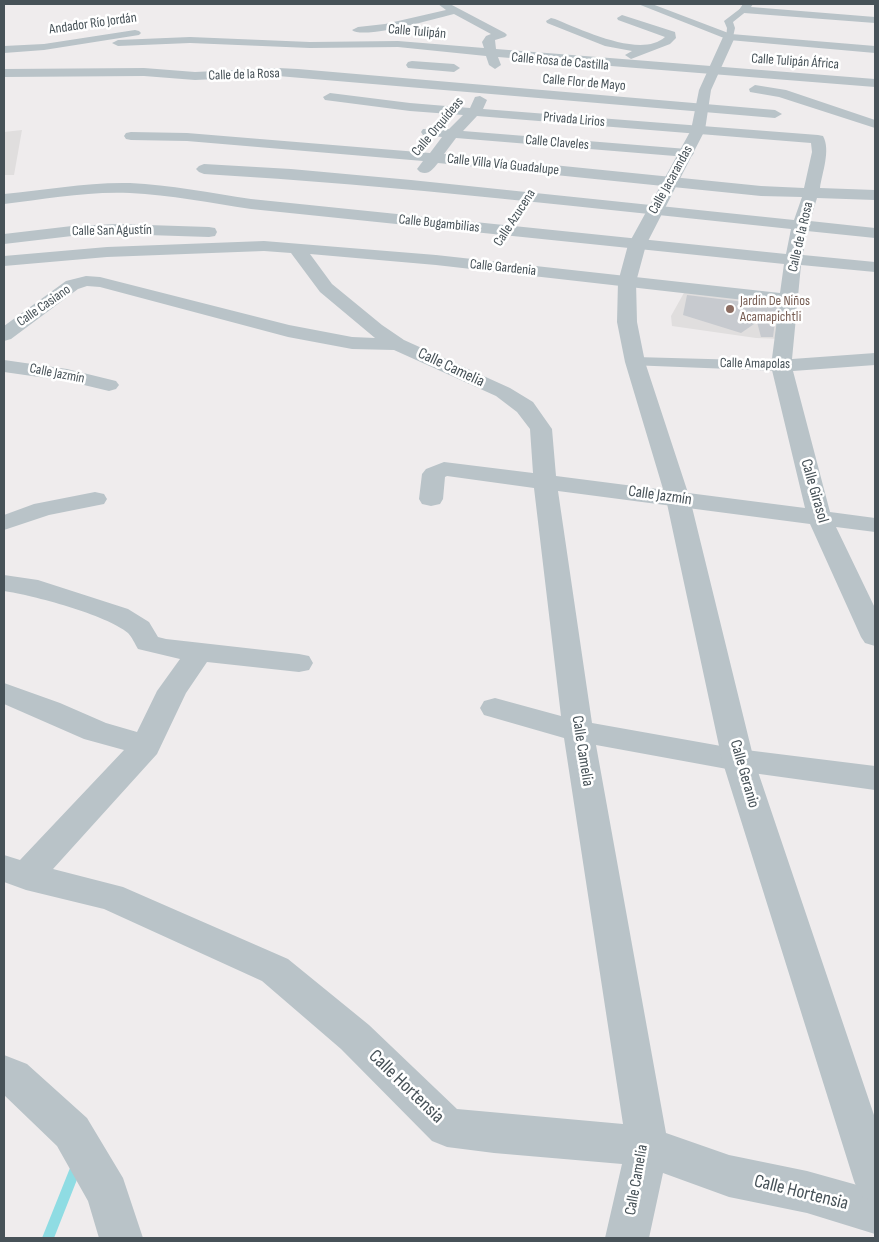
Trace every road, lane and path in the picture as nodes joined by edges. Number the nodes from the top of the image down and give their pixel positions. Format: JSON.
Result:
{"nodes":[{"id":1,"x":468,"y":4,"type":"edge"},
{"id":2,"x":643,"y":4,"type":"edge"},
{"id":3,"x":746,"y":7,"type":"edge"},
{"id":4,"x":449,"y":8,"type":"edge"},
{"id":5,"x":622,"y":18,"type":"dead end"},
{"id":6,"x":875,"y":20,"type":"edge"},
{"id":7,"x":551,"y":21,"type":"dead end"},
{"id":8,"x":168,"y":29,"type":"dead end"},
{"id":9,"x":347,"y":31,"type":"dead end"},
{"id":10,"x":729,"y":37,"type":"junction"},
{"id":11,"x":118,"y":43,"type":"dead end"},
{"id":12,"x":525,"y":43,"type":"dead end"},
{"id":13,"x":647,"y":49,"type":"junction"},
{"id":14,"x":4,"y":50,"type":"edge"},
{"id":15,"x":875,"y":50,"type":"edge"},
{"id":16,"x":670,"y":51,"type":"dead end"},
{"id":17,"x":492,"y":54,"type":"junction"},
{"id":18,"x":714,"y":54,"type":"junction"},
{"id":19,"x":738,"y":56,"type":"dead end"},
{"id":20,"x":558,"y":60,"type":"junction"},
{"id":21,"x":606,"y":63,"type":"junction"},
{"id":22,"x":412,"y":65,"type":"dead end"},
{"id":23,"x":469,"y":70,"type":"dead end"},
{"id":24,"x":4,"y":73,"type":"edge"},
{"id":25,"x":875,"y":82,"type":"edge"},
{"id":26,"x":390,"y":83,"type":"junction"},
{"id":27,"x":705,"y":83,"type":"junction"},
{"id":28,"x":724,"y":85,"type":"dead end"},
{"id":29,"x":742,"y":87,"type":"dead end"},
{"id":30,"x":484,"y":91,"type":"junction"},
{"id":31,"x":330,"y":97,"type":"dead end"},
{"id":32,"x":600,"y":100,"type":"junction"},
{"id":33,"x":372,"y":102,"type":"junction"},
{"id":34,"x":702,"y":109,"type":"junction"},
{"id":35,"x":475,"y":111,"type":"junction"},
{"id":36,"x":775,"y":114,"type":"dead end"},
{"id":37,"x":870,"y":118,"type":"edge"},
{"id":38,"x":589,"y":121,"type":"junction"},
{"id":39,"x":698,"y":130,"type":"junction"},
{"id":40,"x":428,"y":132,"type":"dead end"},
{"id":41,"x":452,"y":134,"type":"junction"},
{"id":42,"x":131,"y":136,"type":"dead end"},
{"id":43,"x":818,"y":139,"type":"joint"},
{"id":44,"x":875,"y":139,"type":"edge"},
{"id":45,"x":567,"y":144,"type":"junction"},
{"id":46,"x":318,"y":148,"type":"junction"},
{"id":47,"x":687,"y":153,"type":"junction"},
{"id":48,"x":435,"y":158,"type":"junction"},
{"id":49,"x":204,"y":169,"type":"dead end"},
{"id":50,"x":548,"y":170,"type":"junction"},
{"id":51,"x":291,"y":174,"type":"junction"},
{"id":52,"x":672,"y":181,"type":"junction"},
{"id":53,"x":411,"y":185,"type":"junction"},
{"id":54,"x":811,"y":193,"type":"junction"},
{"id":55,"x":875,"y":195,"type":"edge"},
{"id":56,"x":4,"y":198,"type":"edge"},
{"id":57,"x":527,"y":198,"type":"junction"},
{"id":58,"x":244,"y":203,"type":"junction"},
{"id":59,"x":654,"y":211,"type":"junction"},
{"id":60,"x":384,"y":218,"type":"junction"},
{"id":61,"x":227,"y":225,"type":"junction"},
{"id":62,"x":800,"y":225,"type":"junction"},
{"id":63,"x":875,"y":233,"type":"edge"},
{"id":64,"x":4,"y":239,"type":"edge"},
{"id":65,"x":637,"y":245,"type":"junction"},
{"id":66,"x":296,"y":248,"type":"junction"},
{"id":67,"x":496,"y":248,"type":"junction"},
{"id":68,"x":215,"y":249,"type":"junction"},
{"id":69,"x":4,"y":261,"type":"edge"},
{"id":70,"x":793,"y":261,"type":"junction"},
{"id":71,"x":875,"y":267,"type":"edge"},
{"id":72,"x":86,"y":281,"type":"joint"},
{"id":73,"x":627,"y":282,"type":"junction"},
{"id":74,"x":790,"y":300,"type":"junction"},
{"id":75,"x":4,"y":334,"type":"edge"},
{"id":76,"x":397,"y":344,"type":"junction"},
{"id":77,"x":635,"y":362,"type":"junction"},
{"id":78,"x":871,"y":365,"type":"edge"},
{"id":79,"x":4,"y":366,"type":"edge"},
{"id":80,"x":781,"y":366,"type":"junction"},
{"id":81,"x":109,"y":385,"type":"dead end"},
{"id":82,"x":545,"y":481,"type":"junction"},
{"id":83,"x":95,"y":499,"type":"dead end"},
{"id":84,"x":431,"y":499,"type":"dead end"},
{"id":85,"x":678,"y":499,"type":"junction"},
{"id":86,"x":819,"y":517,"type":"junction"},
{"id":87,"x":4,"y":523,"type":"edge"},
{"id":88,"x":875,"y":525,"type":"edge"},
{"id":89,"x":16,"y":584,"type":"edge"},
{"id":90,"x":875,"y":637,"type":"edge"},
{"id":91,"x":200,"y":651,"type":"junction"},
{"id":92,"x":299,"y":663,"type":"dead end"},
{"id":93,"x":4,"y":693,"type":"edge"},
{"id":94,"x":495,"y":708,"type":"dead end"},
{"id":95,"x":578,"y":731,"type":"junction"},
{"id":96,"x":146,"y":746,"type":"junction"},
{"id":97,"x":738,"y":760,"type":"junction"},
{"id":98,"x":875,"y":778,"type":"edge"},
{"id":99,"x":15,"y":872,"type":"edge"},
{"id":100,"x":4,"y":1073,"type":"edge"},
{"id":101,"x":646,"y":1147,"type":"junction"},
{"id":102,"x":875,"y":1181,"type":"edge"},
{"id":103,"x":875,"y":1212,"type":"edge"},
{"id":104,"x":121,"y":1238,"type":"edge"},
{"id":105,"x":627,"y":1238,"type":"edge"}],
"edges":[{"from":1,"to":4,"type":"street"},
{"from":2,"to":10,"type":"street"},
{"from":3,"to":6,"type":"street"},
{"from":3,"to":10,"type":"street","name":"Calle Jacarandas"},
{"from":4,"to":9,"type":"street"},
{"from":4,"to":17,"type":"street"},
{"from":5,"to":13,"type":"street"},
{"from":7,"to":13,"type":"street"},
{"from":8,"to":14,"type":"street","name":"Andador Río Jordán"},
{"from":10,"to":15,"type":"street"},
{"from":10,"to":18,"type":"street","name":"Calle Jacarandas"},
{"from":11,"to":17,"type":"street","name":"Calle Tulipán"},
{"from":12,"to":20,"type":"street"},
{"from":13,"to":16,"type":"street"},
{"from":13,"to":21,"type":"street"},
{"from":17,"to":20,"type":"street","name":"Calle Tulipán"},
{"from":17,"to":30,"type":"street","name":"Calle Orquídeas"},
{"from":18,"to":19,"type":"street"},
{"from":18,"to":27,"type":"street","name":"Calle Jacarandas"},
{"from":20,"to":21,"type":"street","name":"Calle Tulipán"},
{"from":21,"to":27,"type":"street","name":"Calle Tulipán"},
{"from":22,"to":23,"type":"street"},
{"from":24,"to":26,"type":"street","name":"Calle de la Rosa"},
{"from":25,"to":27,"type":"street","name":"Calle Tulipán África"},
{"from":26,"to":30,"type":"street","name":"Calle Flor de Mayo"},
{"from":26,"to":33,"type":"street"},
{"from":27,"to":28,"type":"street"},
{"from":27,"to":34,"type":"street","name":"Calle Jacarandas"},
{"from":29,"to":37,"type":"street"},
{"from":30,"to":32,"type":"street","name":"Calle Flor de Mayo"},
{"from":30,"to":35,"type":"street","name":"Calle Orquídeas"},
{"from":31,"to":33,"type":"street","name":"Privada Lirios"},
{"from":32,"to":34,"type":"street","name":"Calle Flor de Mayo"},
{"from":32,"to":38,"type":"street","name":"Calle Azucena"},
{"from":33,"to":35,"type":"street","name":"Privada Lirios"},
{"from":34,"to":36,"type":"street","name":"Calle Flor de Mayo"},
{"from":34,"to":39,"type":"street","name":"Calle Jacarandas"},
{"from":35,"to":38,"type":"street","name":"Privada Lirios"},
{"from":35,"to":41,"type":"street","name":"Calle Orquídeas"},
{"from":37,"to":44,"type":"street"},
{"from":38,"to":39,"type":"street","name":"Privada Lirios"},
{"from":38,"to":45,"type":"street","name":"Calle Azucena"},
{"from":39,"to":43,"type":"street","name":"Privada Lirios"},
{"from":39,"to":47,"type":"street","name":"Calle Jacarandas"},
{"from":40,"to":41,"type":"street","name":"Calle Claveles"},
{"from":41,"to":45,"type":"street","name":"Calle Claveles"},
{"from":41,"to":48,"type":"street","name":"Calle Orquídeas"},
{"from":42,"to":46,"type":"street","name":"Calle Villa Vía Guadalupe"},
{"from":43,"to":54,"type":"street","name":"Calle de la Rosa"},
{"from":45,"to":47,"type":"street","name":"Calle Claveles"},
{"from":45,"to":50,"type":"street","name":"Calle Azucena"},
{"from":46,"to":48,"type":"street","name":"Calle Villa Vía Guadalupe"},
{"from":46,"to":51,"type":"street"},
{"from":47,"to":52,"type":"street","name":"Calle Jacarandas"},
{"from":48,"to":50,"type":"street","name":"Calle Villa Vía Guadalupe"},
{"from":48,"to":53,"type":"street","name":"Calle Orquídeas"},
{"from":49,"to":51,"type":"street"},
{"from":50,"to":52,"type":"street","name":"Calle Villa Vía Guadalupe"},
{"from":50,"to":57,"type":"street","name":"Calle Azucena"},
{"from":51,"to":53,"type":"street"},
{"from":52,"to":54,"type":"street","name":"Calle Villa Vía Guadalupe"},
{"from":52,"to":59,"type":"street","name":"Calle Jacarandas"},
{"from":53,"to":57,"type":"street"},
{"from":53,"to":60,"type":"street","name":"Calle Orquídeas"},
{"from":54,"to":55,"type":"street","name":"Calle Villa Vía Guadalupe"},
{"from":54,"to":62,"type":"street","name":"Calle de la Rosa"},
{"from":56,"to":58,"type":"street","name":"Calle Bugambilias"},
{"from":57,"to":59,"type":"street"},
{"from":57,"to":67,"type":"street","name":"Calle Azucena"},
{"from":58,"to":60,"type":"street","name":"Calle Bugambilias"},
{"from":58,"to":61,"type":"street"},
{"from":59,"to":62,"type":"street"},
{"from":59,"to":65,"type":"street","name":"Calle Jacarandas"},
{"from":60,"to":67,"type":"street","name":"Calle Bugambilias"},
{"from":61,"to":64,"type":"street","name":"Calle San Agustín"},
{"from":61,"to":68,"type":"street"},
{"from":62,"to":63,"type":"street"},
{"from":62,"to":70,"type":"street","name":"Calle de la Rosa"},
{"from":65,"to":67,"type":"street","name":"Calle Bugambilias"},
{"from":65,"to":70,"type":"street","name":"Calle Bugambilias"},
{"from":65,"to":73,"type":"street","name":"Calle Jacarandas"},
{"from":66,"to":67,"type":"street","name":"Calle Gardenia"},
{"from":66,"to":68,"type":"street","name":"Calle Gardenia"},
{"from":66,"to":76,"type":"street","name":"Calle Camelia"},
{"from":67,"to":73,"type":"street","name":"Calle Gardenia"},
{"from":68,"to":69,"type":"street","name":"Calle Gardenia"},
{"from":70,"to":71,"type":"street","name":"Calle Bugambilias"},
{"from":70,"to":74,"type":"street","name":"Calle de la Rosa"},
{"from":72,"to":75,"type":"street","name":"Calle Casiano"},
{"from":72,"to":76,"type":"street","name":"Calle Camelia"},
{"from":73,"to":74,"type":"street","name":"Calle Gardenia"},
{"from":73,"to":77,"type":"street","name":"Calle Jacarandas"},
{"from":74,"to":80,"type":"street","name":"Calle de la Rosa"},
{"from":76,"to":82,"type":"street","name":"Calle Camelia"},
{"from":77,"to":80,"type":"street","name":"Calle Amapolas"},
{"from":77,"to":85,"type":"street","name":"Calle Geranio"},
{"from":78,"to":80,"type":"street","name":"Calle Amapolas"},
{"from":79,"to":81,"type":"street","name":"Calle Jazmín"},
{"from":80,"to":86,"type":"street","name":"Calle Girasol"},
{"from":82,"to":84,"type":"street","name":"Calle Jazmín"},
{"from":82,"to":85,"type":"street","name":"Calle Jazmín"},
{"from":82,"to":95,"type":"street","name":"Calle Camelia"},
{"from":83,"to":87,"type":"street"},
{"from":85,"to":86,"type":"street","name":"Calle Jazmín"},
{"from":85,"to":97,"type":"street","name":"Calle Geranio"},
{"from":86,"to":88,"type":"street","name":"Calle Jazmín"},
{"from":86,"to":90,"type":"street","name":"Calle Girasol"},
{"from":89,"to":91,"type":"street"},
{"from":91,"to":92,"type":"street"},
{"from":91,"to":96,"type":"street"},
{"from":93,"to":96,"type":"street"},
{"from":94,"to":95,"type":"street"},
{"from":95,"to":97,"type":"street"},
{"from":95,"to":101,"type":"street","name":"Calle Camelia"},
{"from":96,"to":99,"type":"street"},
{"from":97,"to":98,"type":"street"},
{"from":97,"to":102,"type":"street","name":"Calle Geranio"},
{"from":99,"to":101,"type":"street","name":"Calle Hortensia"},
{"from":100,"to":104,"type":"street"},
{"from":101,"to":103,"type":"street","name":"Calle Hortensia"},
{"from":101,"to":105,"type":"street","name":"Calle Camelia"}]}
